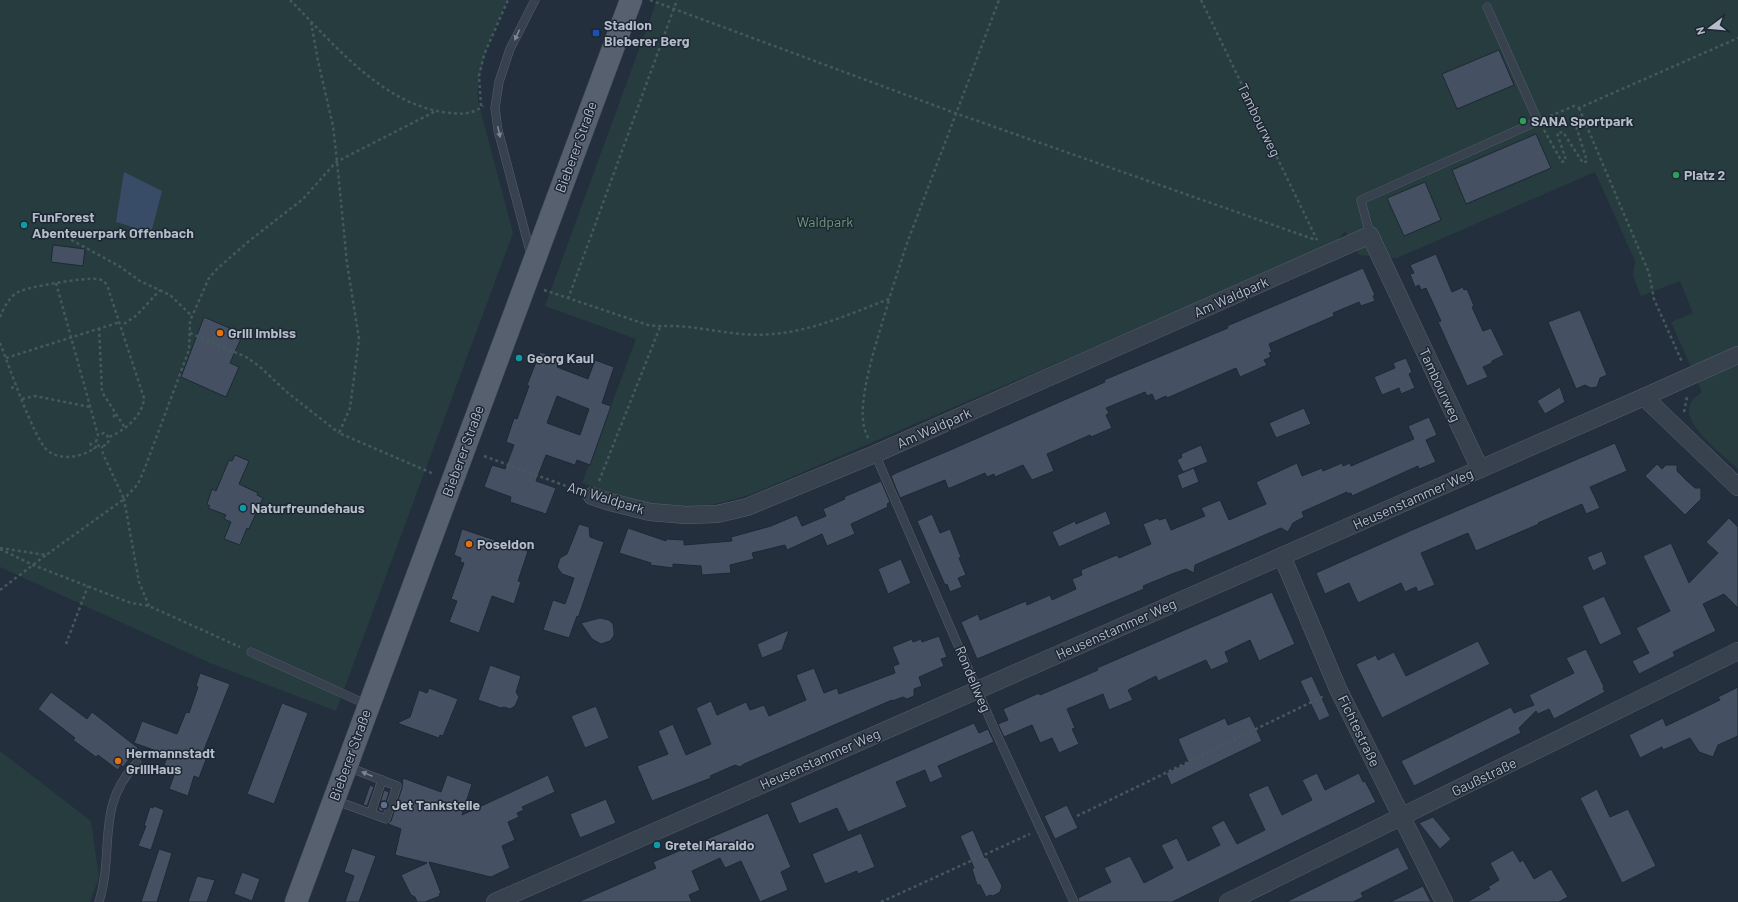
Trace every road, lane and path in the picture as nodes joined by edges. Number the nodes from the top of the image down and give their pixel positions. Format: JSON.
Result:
{"nodes":[{"id":1,"x":290,"y":0,"type":"edge"},
{"id":2,"x":508,"y":0,"type":"edge"},
{"id":3,"x":535,"y":0,"type":"edge"},
{"id":4,"x":631,"y":0,"type":"edge"},
{"id":5,"x":650,"y":0,"type":"edge"},
{"id":6,"x":677,"y":0,"type":"edge"},
{"id":7,"x":998,"y":0,"type":"edge"},
{"id":8,"x":1200,"y":0,"type":"edge"},
{"id":9,"x":1488,"y":7,"type":"dead end"},
{"id":10,"x":674,"y":9,"type":"junction"},
{"id":11,"x":311,"y":22,"type":"junction"},
{"id":12,"x":1738,"y":38,"type":"edge"},
{"id":13,"x":497,"y":94,"type":"junction"},
{"id":14,"x":482,"y":107,"type":"junction"},
{"id":15,"x":1579,"y":108,"type":"junction"},
{"id":16,"x":436,"y":111,"type":"junction"},
{"id":17,"x":955,"y":113,"type":"junction"},
{"id":18,"x":1584,"y":120,"type":"junction"},
{"id":19,"x":1538,"y":121,"type":"junction"},
{"id":20,"x":338,"y":161,"type":"junction"},
{"id":21,"x":1370,"y":235,"type":"junction"},
{"id":22,"x":66,"y":237,"type":"dead end"},
{"id":23,"x":533,"y":263,"type":"junction"},
{"id":24,"x":56,"y":283,"type":"junction"},
{"id":25,"x":525,"y":284,"type":"junction"},
{"id":26,"x":160,"y":290,"type":"junction"},
{"id":27,"x":568,"y":299,"type":"junction"},
{"id":28,"x":889,"y":299,"type":"junction"},
{"id":29,"x":192,"y":316,"type":"junction"},
{"id":30,"x":0,"y":317,"type":"edge"},
{"id":31,"x":120,"y":322,"type":"junction"},
{"id":32,"x":124,"y":324,"type":"dead end"},
{"id":33,"x":660,"y":327,"type":"junction"},
{"id":34,"x":99,"y":328,"type":"junction"},
{"id":35,"x":190,"y":333,"type":"junction"},
{"id":36,"x":71,"y":337,"type":"junction"},
{"id":37,"x":0,"y":343,"type":"edge"},
{"id":38,"x":1738,"y":354,"type":"edge"},
{"id":39,"x":6,"y":358,"type":"junction"},
{"id":40,"x":1689,"y":377,"type":"junction"},
{"id":41,"x":17,"y":386,"type":"junction"},
{"id":42,"x":11,"y":388,"type":"dead end"},
{"id":43,"x":1644,"y":397,"type":"junction"},
{"id":44,"x":22,"y":399,"type":"junction"},
{"id":45,"x":90,"y":408,"type":"junction"},
{"id":46,"x":116,"y":414,"type":"junction"},
{"id":47,"x":112,"y":416,"type":"dead end"},
{"id":48,"x":126,"y":428,"type":"junction"},
{"id":49,"x":339,"y":433,"type":"junction"},
{"id":50,"x":98,"y":434,"type":"junction"},
{"id":51,"x":109,"y":437,"type":"junction"},
{"id":52,"x":90,"y":443,"type":"dead end"},
{"id":53,"x":98,"y":445,"type":"junction"},
{"id":54,"x":102,"y":447,"type":"junction"},
{"id":55,"x":94,"y":449,"type":"junction"},
{"id":56,"x":89,"y":452,"type":"junction"},
{"id":57,"x":875,"y":454,"type":"junction"},
{"id":58,"x":90,"y":456,"type":"dead end"},
{"id":59,"x":484,"y":456,"type":"dead end"},
{"id":60,"x":1480,"y":469,"type":"junction"},
{"id":61,"x":452,"y":482,"type":"junction"},
{"id":62,"x":1738,"y":488,"type":"edge"},
{"id":63,"x":592,"y":496,"type":"junction"},
{"id":64,"x":124,"y":499,"type":"junction"},
{"id":65,"x":0,"y":548,"type":"edge"},
{"id":66,"x":46,"y":555,"type":"junction"},
{"id":67,"x":1282,"y":556,"type":"junction"},
{"id":68,"x":33,"y":565,"type":"junction"},
{"id":69,"x":88,"y":586,"type":"junction"},
{"id":70,"x":0,"y":590,"type":"edge"},
{"id":71,"x":149,"y":606,"type":"junction"},
{"id":72,"x":66,"y":644,"type":"dead end"},
{"id":73,"x":1738,"y":651,"type":"edge"},
{"id":74,"x":251,"y":652,"type":"joint"},
{"id":75,"x":978,"y":689,"type":"junction"},
{"id":76,"x":1338,"y":689,"type":"junction"},
{"id":77,"x":369,"y":705,"type":"junction"},
{"id":78,"x":137,"y":762,"type":"dead end"},
{"id":79,"x":346,"y":766,"type":"junction"},
{"id":80,"x":382,"y":780,"type":"junction"},
{"id":81,"x":334,"y":799,"type":"junction"},
{"id":82,"x":371,"y":813,"type":"junction"},
{"id":83,"x":1077,"y":816,"type":"dead end"},
{"id":84,"x":1402,"y":818,"type":"junction"},
{"id":85,"x":1039,"y":830,"type":"junction"},
{"id":86,"x":99,"y":902,"type":"edge"},
{"id":87,"x":296,"y":902,"type":"edge"},
{"id":88,"x":495,"y":902,"type":"edge"},
{"id":89,"x":881,"y":902,"type":"edge"},
{"id":90,"x":1074,"y":902,"type":"edge"},
{"id":91,"x":1228,"y":902,"type":"edge"},
{"id":92,"x":1444,"y":902,"type":"edge"}],
"edges":[{"from":1,"to":11,"type":"path"},
{"from":2,"to":14,"type":"path"},
{"from":3,"to":13,"type":"lane","one_way":true},
{"from":4,"to":23,"type":"main road","name":"Bieberer Straße"},
{"from":5,"to":10,"type":"path"},
{"from":6,"to":10,"type":"path"},
{"from":7,"to":17,"type":"path"},
{"from":8,"to":17,"type":"path","name":"Tambourweg"},
{"from":9,"to":19,"type":"lane"},
{"from":10,"to":17,"type":"path"},
{"from":10,"to":27,"type":"path"},
{"from":11,"to":16,"type":"path"},
{"from":11,"to":20,"type":"path"},
{"from":12,"to":15,"type":"path"},
{"from":13,"to":14,"type":"path"},
{"from":13,"to":23,"type":"lane","one_way":true},
{"from":14,"to":16,"type":"path"},
{"from":15,"to":18,"type":"path"},
{"from":15,"to":19,"type":"path"},
{"from":16,"to":20,"type":"path"},
{"from":17,"to":28,"type":"path"},
{"from":18,"to":19,"type":"path"},
{"from":18,"to":40,"type":"path"},
{"from":19,"to":21,"type":"lane"},
{"from":20,"to":29,"type":"path"},
{"from":20,"to":49,"type":"path"},
{"from":21,"to":57,"type":"street","name":"Am Waldpark"},
{"from":21,"to":60,"type":"street","name":"Tambourweg"},
{"from":22,"to":26,"type":"path"},
{"from":23,"to":25,"type":"main road","name":"Bieberer Straße"},
{"from":24,"to":30,"type":"path"},
{"from":24,"to":31,"type":"path"},
{"from":24,"to":36,"type":"path"},
{"from":25,"to":27,"type":"path"},
{"from":25,"to":61,"type":"main road","name":"Bieberer Straße"},
{"from":26,"to":29,"type":"path"},
{"from":26,"to":32,"type":"path"},
{"from":27,"to":33,"type":"path"},
{"from":28,"to":33,"type":"path"},
{"from":28,"to":57,"type":"path"},
{"from":29,"to":35,"type":"path"},
{"from":31,"to":34,"type":"path"},
{"from":31,"to":48,"type":"path"},
{"from":33,"to":63,"type":"path"},
{"from":34,"to":36,"type":"path"},
{"from":34,"to":46,"type":"path"},
{"from":35,"to":49,"type":"path"},
{"from":35,"to":64,"type":"path"},
{"from":36,"to":39,"type":"path"},
{"from":36,"to":45,"type":"path"},
{"from":37,"to":39,"type":"path"},
{"from":38,"to":40,"type":"street","name":"Heusenstammer Weg"},
{"from":39,"to":41,"type":"path"},
{"from":40,"to":43,"type":"street","name":"Heusenstammer Weg"},
{"from":41,"to":42,"type":"path"},
{"from":41,"to":44,"type":"path"},
{"from":43,"to":60,"type":"street","name":"Heusenstammer Weg"},
{"from":43,"to":62,"type":"street"},
{"from":44,"to":45,"type":"path"},
{"from":44,"to":56,"type":"path"},
{"from":45,"to":50,"type":"path"},
{"from":46,"to":47,"type":"path"},
{"from":46,"to":48,"type":"path"},
{"from":48,"to":51,"type":"path"},
{"from":49,"to":61,"type":"path"},
{"from":50,"to":51,"type":"path"},
{"from":50,"to":53,"type":"path"},
{"from":51,"to":54,"type":"path"},
{"from":52,"to":55,"type":"path"},
{"from":53,"to":54,"type":"path"},
{"from":53,"to":55,"type":"path"},
{"from":54,"to":64,"type":"path"},
{"from":55,"to":56,"type":"path"},
{"from":56,"to":58,"type":"path"},
{"from":57,"to":63,"type":"street","name":"Am Waldpark"},
{"from":57,"to":75,"type":"lane","name":"Rondellweg"},
{"from":59,"to":63,"type":"path","name":"Am Waldpark"},
{"from":60,"to":67,"type":"street","name":"Heusenstammer Weg"},
{"from":61,"to":77,"type":"main road","name":"Bieberer Straße"},
{"from":64,"to":66,"type":"path"},
{"from":64,"to":71,"type":"path"},
{"from":65,"to":66,"type":"path"},
{"from":65,"to":68,"type":"path"},
{"from":66,"to":68,"type":"path"},
{"from":67,"to":75,"type":"street","name":"Heusenstammer Weg"},
{"from":67,"to":76,"type":"street","name":"Fichtestraße"},
{"from":68,"to":69,"type":"path"},
{"from":68,"to":70,"type":"path"},
{"from":69,"to":71,"type":"path"},
{"from":69,"to":72,"type":"path"},
{"from":71,"to":74,"type":"path"},
{"from":73,"to":84,"type":"street","name":"Gaußstraße"},
{"from":74,"to":77,"type":"lane"},
{"from":75,"to":85,"type":"lane","name":"Rondellweg"},
{"from":75,"to":88,"type":"street","name":"Heusenstammer Weg"},
{"from":76,"to":83,"type":"path"},
{"from":76,"to":84,"type":"street","name":"Fichtestraße"},
{"from":77,"to":79,"type":"main road","name":"Bieberer Straße"},
{"from":78,"to":86,"type":"lane"},
{"from":80,"to":79,"type":"lane","one_way":true},
{"from":79,"to":81,"type":"main road","name":"Bieberer Straße"},
{"from":80,"to":82,"type":"lane"},
{"from":80,"to":82,"type":"lane"},
{"from":81,"to":82,"type":"lane"},
{"from":81,"to":87,"type":"main road","name":"Bieberer Straße"},
{"from":84,"to":91,"type":"street","name":"Gaußstraße"},
{"from":84,"to":92,"type":"street","name":"Fichtestraße"},
{"from":85,"to":89,"type":"path"},
{"from":85,"to":90,"type":"lane","name":"Rondellweg"}]}
